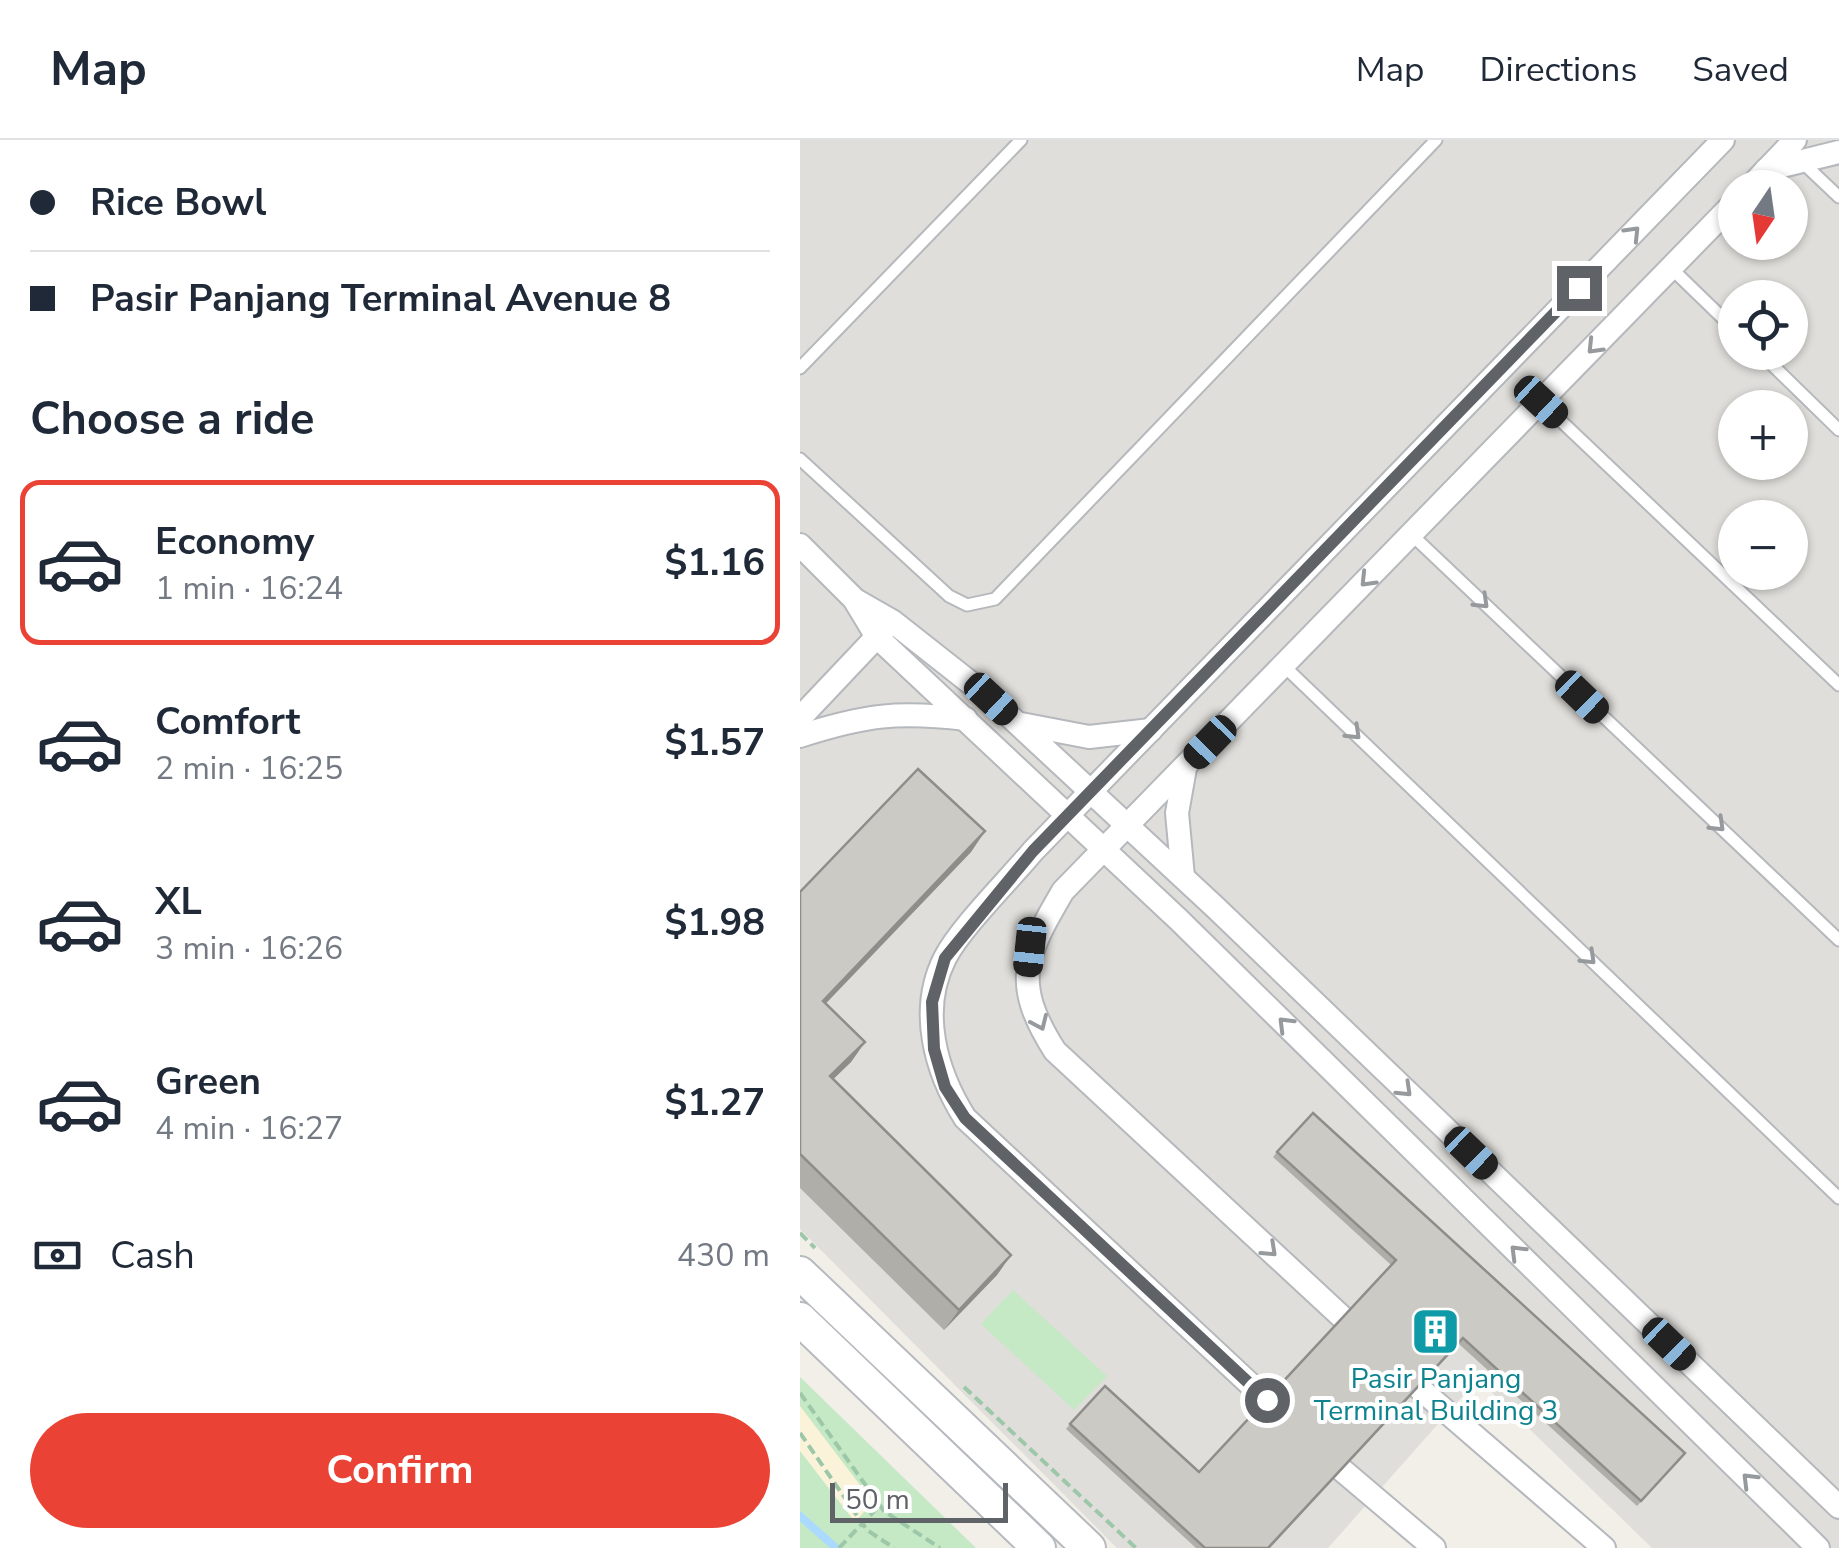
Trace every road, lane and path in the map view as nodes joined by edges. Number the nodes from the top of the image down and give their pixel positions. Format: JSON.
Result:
{"nodes":[{"id":1,"x":1021,"y":140,"type":"edge"},
{"id":2,"x":1436,"y":140,"type":"edge"},
{"id":3,"x":1717,"y":144,"type":"edge"},
{"id":4,"x":1794,"y":150,"type":"edge"},
{"id":5,"x":1839,"y":152,"type":"edge"},
{"id":6,"x":1766,"y":170,"type":"edge"},
{"id":7,"x":1839,"y":198,"type":"edge"},
{"id":8,"x":1718,"y":219,"type":"edge"},
{"id":9,"x":1670,"y":268,"type":"junction"},
{"id":10,"x":1718,"y":314,"type":"edge"},
{"id":11,"x":800,"y":368,"type":"edge"},
{"id":12,"x":1777,"y":370,"type":"edge"},
{"id":13,"x":1541,"y":402,"type":"junction"},
{"id":14,"x":1839,"y":430,"type":"edge"},
{"id":15,"x":800,"y":458,"type":"edge"},
{"id":16,"x":1412,"y":534,"type":"junction"},
{"id":17,"x":800,"y":545,"type":"edge"},
{"id":18,"x":884,"y":629,"type":"junction"},
{"id":19,"x":1284,"y":666,"type":"junction"},
{"id":20,"x":1839,"y":685,"type":"edge"},
{"id":21,"x":800,"y":718,"type":"edge"},
{"id":22,"x":966,"y":719,"type":"junction"},
{"id":23,"x":1017,"y":724,"type":"junction"},
{"id":24,"x":1151,"y":730,"type":"junction"},
{"id":25,"x":800,"y":736,"type":"edge"},
{"id":26,"x":1185,"y":768,"type":"junction"},
{"id":27,"x":1093,"y":794,"type":"junction"},
{"id":28,"x":1070,"y":816,"type":"junction"},
{"id":29,"x":1128,"y":826,"type":"junction"},
{"id":30,"x":1105,"y":850,"type":"junction"},
{"id":31,"x":1183,"y":877,"type":"junction"},
{"id":32,"x":1839,"y":940,"type":"edge"},
{"id":33,"x":1839,"y":1198,"type":"edge"},
{"id":34,"x":800,"y":1233,"type":"edge"},
{"id":35,"x":814,"y":1267,"type":"edge"},
{"id":36,"x":1343,"y":1318,"type":"edge"},
{"id":37,"x":800,"y":1319,"type":"edge"},
{"id":38,"x":955,"y":1379,"type":"dead end"},
{"id":39,"x":1419,"y":1388,"type":"edge"},
{"id":40,"x":800,"y":1393,"type":"edge"},
{"id":41,"x":1267,"y":1400,"type":"edge"},
{"id":42,"x":800,"y":1433,"type":"edge"},
{"id":43,"x":1342,"y":1470,"type":"edge"},
{"id":44,"x":880,"y":1505,"type":"junction"},
{"id":45,"x":1839,"y":1507,"type":"edge"},
{"id":46,"x":862,"y":1524,"type":"junction"},
{"id":47,"x":839,"y":1548,"type":"edge"},
{"id":48,"x":894,"y":1548,"type":"edge"},
{"id":49,"x":940,"y":1548,"type":"edge"},
{"id":50,"x":1040,"y":1548,"type":"edge"},
{"id":51,"x":1088,"y":1548,"type":"edge"},
{"id":52,"x":1136,"y":1548,"type":"edge"},
{"id":53,"x":1434,"y":1548,"type":"edge"},
{"id":54,"x":1604,"y":1548,"type":"edge"},
{"id":55,"x":1818,"y":1548,"type":"edge"}],
"edges":[{"from":1,"to":11,"type":"lane"},
{"from":2,"to":15,"type":"lane"},
{"from":24,"to":3,"type":"street","one_way":true},
{"from":4,"to":5,"type":"street"},
{"from":4,"to":6,"type":"street"},
{"from":4,"to":7,"type":"lane"},
{"from":8,"to":9,"type":"street"},
{"from":9,"to":10,"type":"lane"},
{"from":9,"to":13,"type":"street","one_way":true},
{"from":12,"to":14,"type":"lane"},
{"from":13,"to":16,"type":"street"},
{"from":13,"to":20,"type":"lane"},
{"from":16,"to":19,"type":"street","one_way":true},
{"from":16,"to":32,"type":"lane","one_way":true},
{"from":17,"to":18,"type":"street"},
{"from":18,"to":21,"type":"street"},
{"from":18,"to":22,"type":"street"},
{"from":18,"to":23,"type":"street"},
{"from":19,"to":26,"type":"street"},
{"from":19,"to":33,"type":"lane","one_way":true},
{"from":22,"to":25,"type":"street"},
{"from":22,"to":28,"type":"street"},
{"from":23,"to":24,"type":"street"},
{"from":23,"to":27,"type":"street"},
{"from":24,"to":27,"type":"street"},
{"from":26,"to":29,"type":"street"},
{"from":26,"to":31,"type":"street"},
{"from":27,"to":28,"type":"street"},
{"from":27,"to":29,"type":"street"},
{"from":28,"to":30,"type":"street"},
{"from":28,"to":41,"type":"street"},
{"from":29,"to":30,"type":"street"},
{"from":29,"to":31,"type":"street"},
{"from":30,"to":36,"type":"street","one_way":true},
{"from":55,"to":30,"type":"street","one_way":true},
{"from":31,"to":45,"type":"street","one_way":true},
{"from":34,"to":35,"type":"path"},
{"from":35,"to":51,"type":"street"},
{"from":37,"to":50,"type":"street"},
{"from":38,"to":52,"type":"path"},
{"from":39,"to":54,"type":"street"},
{"from":40,"to":44,"type":"path"},
{"from":42,"to":46,"type":"path"},
{"from":43,"to":53,"type":"street"},
{"from":44,"to":46,"type":"path"},
{"from":44,"to":49,"type":"path"},
{"from":46,"to":47,"type":"path"},
{"from":46,"to":48,"type":"path"}]}
